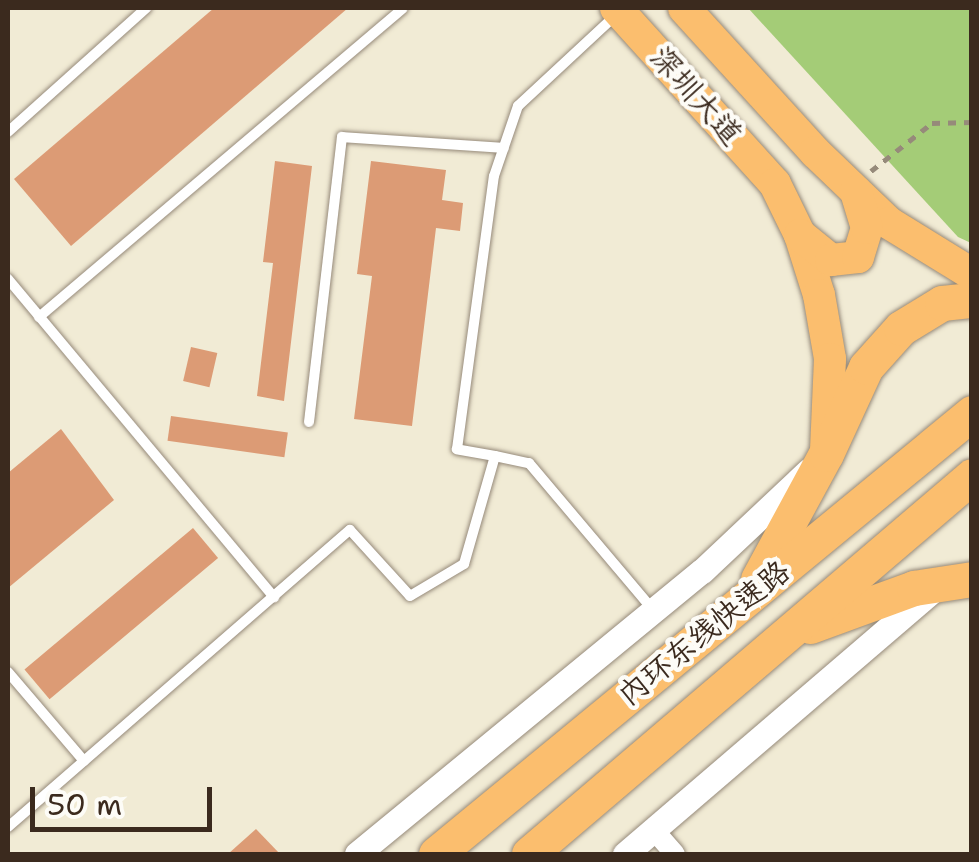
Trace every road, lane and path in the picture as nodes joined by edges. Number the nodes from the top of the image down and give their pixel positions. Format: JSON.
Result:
{"nodes":[{"id":1,"x":146,"y":8,"type":"edge"},
{"id":2,"x":403,"y":8,"type":"edge"},
{"id":3,"x":684,"y":8,"type":"edge"},
{"id":4,"x":618,"y":10,"type":"edge"},
{"id":5,"x":972,"y":122,"type":"edge"},
{"id":6,"x":8,"y":132,"type":"edge"},
{"id":7,"x":504,"y":148,"type":"junction"},
{"id":8,"x":854,"y":190,"type":"junction"},
{"id":9,"x":800,"y":235,"type":"junction"},
{"id":10,"x":972,"y":274,"type":"edge"},
{"id":11,"x":8,"y":279,"type":"edge"},
{"id":12,"x":972,"y":300,"type":"edge"},
{"id":13,"x":39,"y":317,"type":"junction"},
{"id":14,"x":972,"y":413,"type":"edge"},
{"id":15,"x":308,"y":422,"type":"dead end"},
{"id":16,"x":826,"y":454,"type":"junction"},
{"id":17,"x":495,"y":456,"type":"junction"},
{"id":18,"x":972,"y":476,"type":"edge"},
{"id":19,"x":961,"y":582,"type":"edge"},
{"id":20,"x":750,"y":593,"type":"junction"},
{"id":21,"x":274,"y":597,"type":"junction"},
{"id":22,"x":654,"y":611,"type":"junction"},
{"id":23,"x":781,"y":636,"type":"junction"},
{"id":24,"x":8,"y":672,"type":"edge"},
{"id":25,"x":84,"y":761,"type":"junction"},
{"id":26,"x":8,"y":827,"type":"edge"},
{"id":27,"x":654,"y":829,"type":"junction"},
{"id":28,"x":357,"y":854,"type":"edge"},
{"id":29,"x":436,"y":854,"type":"edge"},
{"id":30,"x":529,"y":854,"type":"edge"},
{"id":31,"x":625,"y":854,"type":"edge"},
{"id":32,"x":675,"y":854,"type":"edge"}],
"edges":[{"from":1,"to":6,"type":"lane"},
{"from":2,"to":13,"type":"lane"},
{"from":3,"to":8,"type":"main road","name":"深圳大道"},
{"from":4,"to":7,"type":"lane"},
{"from":4,"to":9,"type":"main road","name":"深圳大道"},
{"from":5,"to":8,"type":"path"},
{"from":7,"to":15,"type":"lane"},
{"from":7,"to":17,"type":"lane"},
{"from":8,"to":9,"type":"main road"},
{"from":8,"to":10,"type":"main road","name":"深圳大道"},
{"from":9,"to":16,"type":"main road","name":"深圳大道"},
{"from":11,"to":13,"type":"lane"},
{"from":12,"to":16,"type":"highway"},
{"from":13,"to":21,"type":"lane"},
{"from":14,"to":20,"type":"highway","name":"内环东线快速路"},
{"from":16,"to":20,"type":"highway"},
{"from":16,"to":22,"type":"street"},
{"from":17,"to":21,"type":"lane"},
{"from":17,"to":22,"type":"lane"},
{"from":18,"to":23,"type":"highway","name":"内环东线快速路"},
{"from":19,"to":23,"type":"highway"},
{"from":19,"to":27,"type":"street"},
{"from":20,"to":29,"type":"highway","name":"内环东线快速路"},
{"from":21,"to":25,"type":"lane"},
{"from":22,"to":28,"type":"street"},
{"from":23,"to":30,"type":"highway","name":"内环东线快速路"},
{"from":24,"to":25,"type":"lane"},
{"from":25,"to":26,"type":"lane"},
{"from":27,"to":31,"type":"street"},
{"from":27,"to":32,"type":"street"}]}
